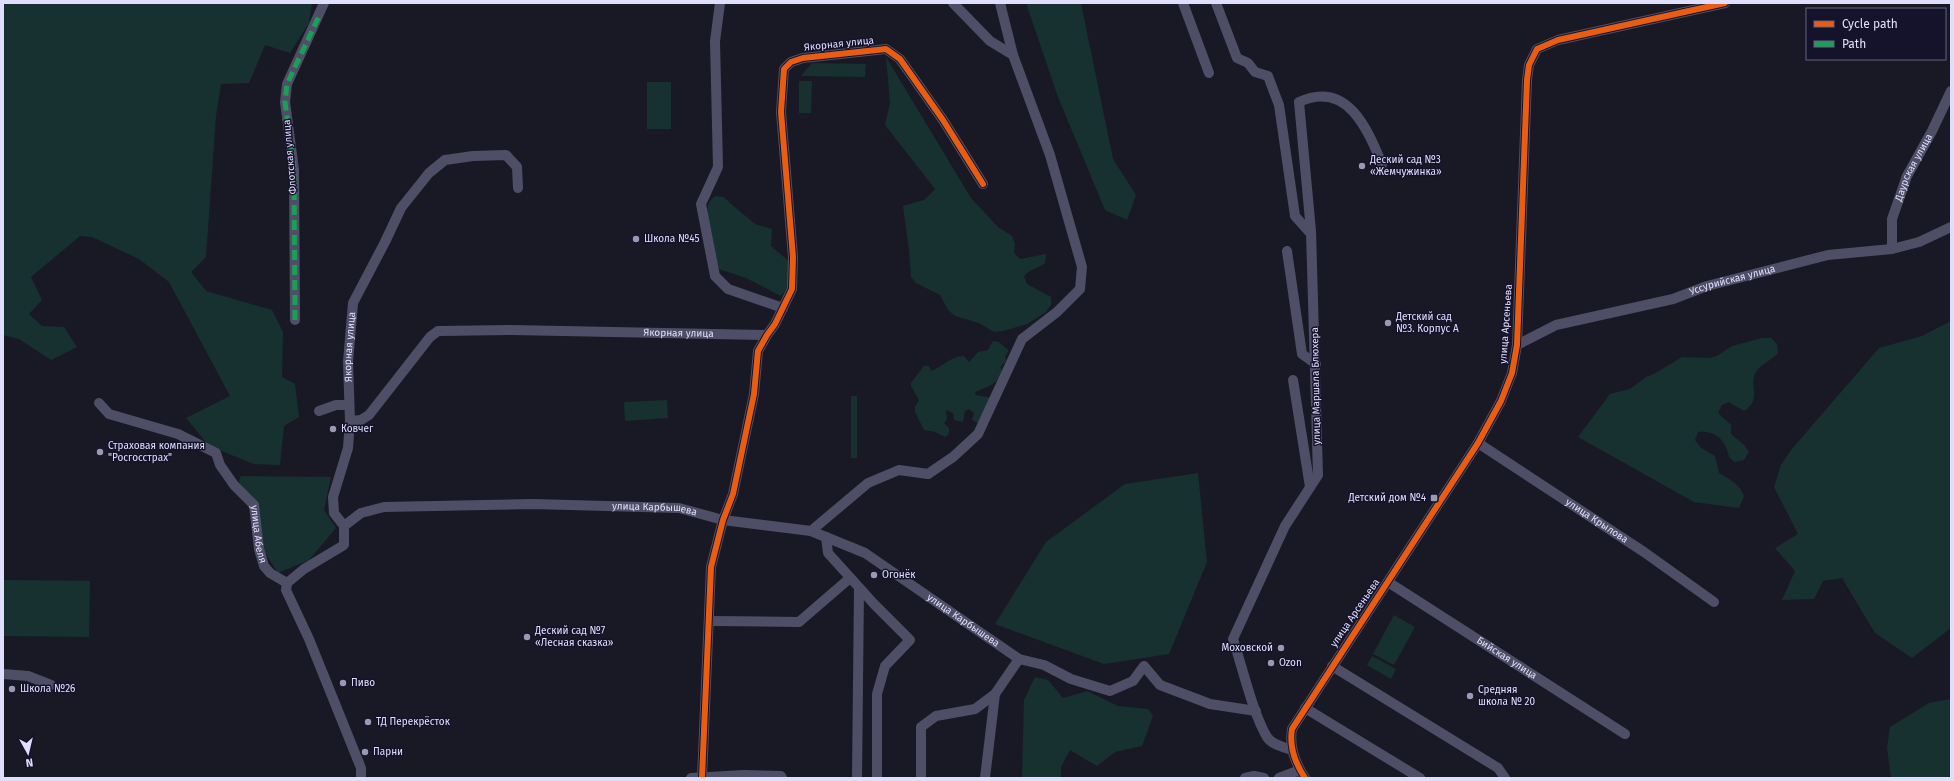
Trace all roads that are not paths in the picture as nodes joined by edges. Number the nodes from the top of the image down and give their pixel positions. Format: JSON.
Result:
{"nodes":[{"id":1,"x":324,"y":3,"type":"edge"},
{"id":2,"x":720,"y":3,"type":"edge"},
{"id":3,"x":953,"y":3,"type":"edge"},
{"id":4,"x":1000,"y":3,"type":"edge"},
{"id":5,"x":1183,"y":3,"type":"edge"},
{"id":6,"x":1216,"y":3,"type":"edge"},
{"id":7,"x":1725,"y":3,"type":"edge"},
{"id":8,"x":1689,"y":6,"type":"edge"},
{"id":9,"x":1013,"y":55,"type":"junction"},
{"id":10,"x":1209,"y":73,"type":"dead end"},
{"id":11,"x":1951,"y":91,"type":"edge"},
{"id":12,"x":1382,"y":164,"type":"dead end"},
{"id":13,"x":983,"y":184,"type":"dead end"},
{"id":14,"x":518,"y":188,"type":"dead end"},
{"id":15,"x":1951,"y":227,"type":"edge"},
{"id":16,"x":1311,"y":234,"type":"junction"},
{"id":17,"x":1892,"y":249,"type":"junction"},
{"id":18,"x":1287,"y":251,"type":"dead end"},
{"id":19,"x":783,"y":308,"type":"junction"},
{"id":20,"x":295,"y":320,"type":"dead end"},
{"id":21,"x":767,"y":335,"type":"junction"},
{"id":22,"x":1516,"y":345,"type":"junction"},
{"id":23,"x":1316,"y":364,"type":"junction"},
{"id":24,"x":1293,"y":380,"type":"dead end"},
{"id":25,"x":99,"y":403,"type":"dead end"},
{"id":26,"x":348,"y":405,"type":"junction"},
{"id":27,"x":319,"y":411,"type":"dead end"},
{"id":28,"x":350,"y":421,"type":"junction"},
{"id":29,"x":1478,"y":443,"type":"junction"},
{"id":30,"x":1310,"y":487,"type":"junction"},
{"id":31,"x":723,"y":520,"type":"junction"},
{"id":32,"x":344,"y":526,"type":"junction"},
{"id":33,"x":811,"y":531,"type":"junction"},
{"id":34,"x":826,"y":537,"type":"junction"},
{"id":35,"x":850,"y":578,"type":"junction"},
{"id":36,"x":1388,"y":582,"type":"junction"},
{"id":37,"x":287,"y":583,"type":"junction"},
{"id":38,"x":859,"y":588,"type":"junction"},
{"id":39,"x":1714,"y":602,"type":"dead end"},
{"id":40,"x":709,"y":621,"type":"junction"},
{"id":41,"x":1020,"y":659,"type":"junction"},
{"id":42,"x":1332,"y":666,"type":"junction"},
{"id":43,"x":3,"y":674,"type":"edge"},
{"id":44,"x":51,"y":685,"type":"dead end"},
{"id":45,"x":995,"y":694,"type":"junction"},
{"id":46,"x":1305,"y":708,"type":"junction"},
{"id":47,"x":1256,"y":711,"type":"junction"},
{"id":48,"x":1625,"y":734,"type":"dead end"},
{"id":49,"x":1292,"y":750,"type":"junction"},
{"id":50,"x":1303,"y":774,"type":"edge"},
{"id":51,"x":361,"y":778,"type":"edge"},
{"id":52,"x":691,"y":778,"type":"edge"},
{"id":53,"x":702,"y":778,"type":"edge"},
{"id":54,"x":782,"y":778,"type":"edge"},
{"id":55,"x":857,"y":778,"type":"edge"},
{"id":56,"x":877,"y":778,"type":"edge"},
{"id":57,"x":921,"y":778,"type":"edge"},
{"id":58,"x":985,"y":778,"type":"edge"},
{"id":59,"x":1245,"y":778,"type":"edge"},
{"id":60,"x":1264,"y":778,"type":"edge"},
{"id":61,"x":1279,"y":778,"type":"edge"},
{"id":62,"x":1420,"y":778,"type":"edge"},
{"id":63,"x":1505,"y":778,"type":"edge"}],
"edges":[{"from":1,"to":20,"type":"street","name":"Флотская улица"},
{"from":2,"to":19,"type":"street"},
{"from":3,"to":9,"type":"street"},
{"from":4,"to":9,"type":"street"},
{"from":5,"to":10,"type":"street"},
{"from":6,"to":16,"type":"street"},
{"from":7,"to":8,"type":"street","name":"улица Арсеньева"},
{"from":8,"to":22,"type":"street","name":"улица Арсеньева"},
{"from":9,"to":33,"type":"street"},
{"from":11,"to":17,"type":"street","name":"Даурская улица"},
{"from":12,"to":16,"type":"street","name":"улица Маршала Блюхера"},
{"from":13,"to":19,"type":"street","name":"Якорная улица"},
{"from":14,"to":26,"type":"street","name":"Якорная улица"},
{"from":15,"to":17,"type":"street","name":"Уссурийская улица"},
{"from":16,"to":23,"type":"street","name":"улица Маршала Блюхера"},
{"from":17,"to":22,"type":"street","name":"Уссурийская улица"},
{"from":18,"to":23,"type":"street"},
{"from":19,"to":21,"type":"street","name":"Якорная улица"},
{"from":21,"to":28,"type":"street","name":"Якорная улица"},
{"from":21,"to":31,"type":"street"},
{"from":22,"to":29,"type":"street","name":"улица Арсеньева"},
{"from":23,"to":30,"type":"street","name":"улица Маршала Блюхера"},
{"from":24,"to":30,"type":"street"},
{"from":25,"to":37,"type":"street","name":"улица Абеля"},
{"from":26,"to":27,"type":"street"},
{"from":26,"to":28,"type":"street","name":"Якорная улица"},
{"from":28,"to":32,"type":"street","name":"Якорная улица"},
{"from":29,"to":36,"type":"street","name":"улица Арсеньева"},
{"from":29,"to":39,"type":"street","name":"улица Крылова"},
{"from":30,"to":47,"type":"street","name":"улица Маршала Блюхера"},
{"from":31,"to":32,"type":"street","name":"улица Карбышева"},
{"from":31,"to":33,"type":"street","name":"улица Карбышева"},
{"from":31,"to":40,"type":"street"},
{"from":32,"to":37,"type":"street"},
{"from":33,"to":34,"type":"street","name":"улица Карбышева"},
{"from":34,"to":35,"type":"street"},
{"from":34,"to":41,"type":"street","name":"улица Карбышева"},
{"from":35,"to":38,"type":"street"},
{"from":35,"to":40,"type":"street"},
{"from":36,"to":42,"type":"street","name":"улица Арсеньева"},
{"from":36,"to":48,"type":"street","name":"Бийская улица"},
{"from":37,"to":51,"type":"street"},
{"from":38,"to":55,"type":"street"},
{"from":38,"to":56,"type":"street"},
{"from":40,"to":53,"type":"street"},
{"from":41,"to":45,"type":"street"},
{"from":41,"to":47,"type":"street"},
{"from":42,"to":46,"type":"street","name":"улица Арсеньева"},
{"from":42,"to":63,"type":"street"},
{"from":43,"to":44,"type":"street"},
{"from":45,"to":57,"type":"street"},
{"from":45,"to":58,"type":"street"},
{"from":46,"to":49,"type":"street","name":"улица Арсеньева"},
{"from":46,"to":62,"type":"street"},
{"from":47,"to":49,"type":"street","name":"улица Маршала Блюхера"},
{"from":49,"to":50,"type":"street","name":"улица Арсеньева"},
{"from":50,"to":61,"type":"street"},
{"from":52,"to":53,"type":"street"},
{"from":53,"to":54,"type":"street"},
{"from":59,"to":60,"type":"street"}]}
